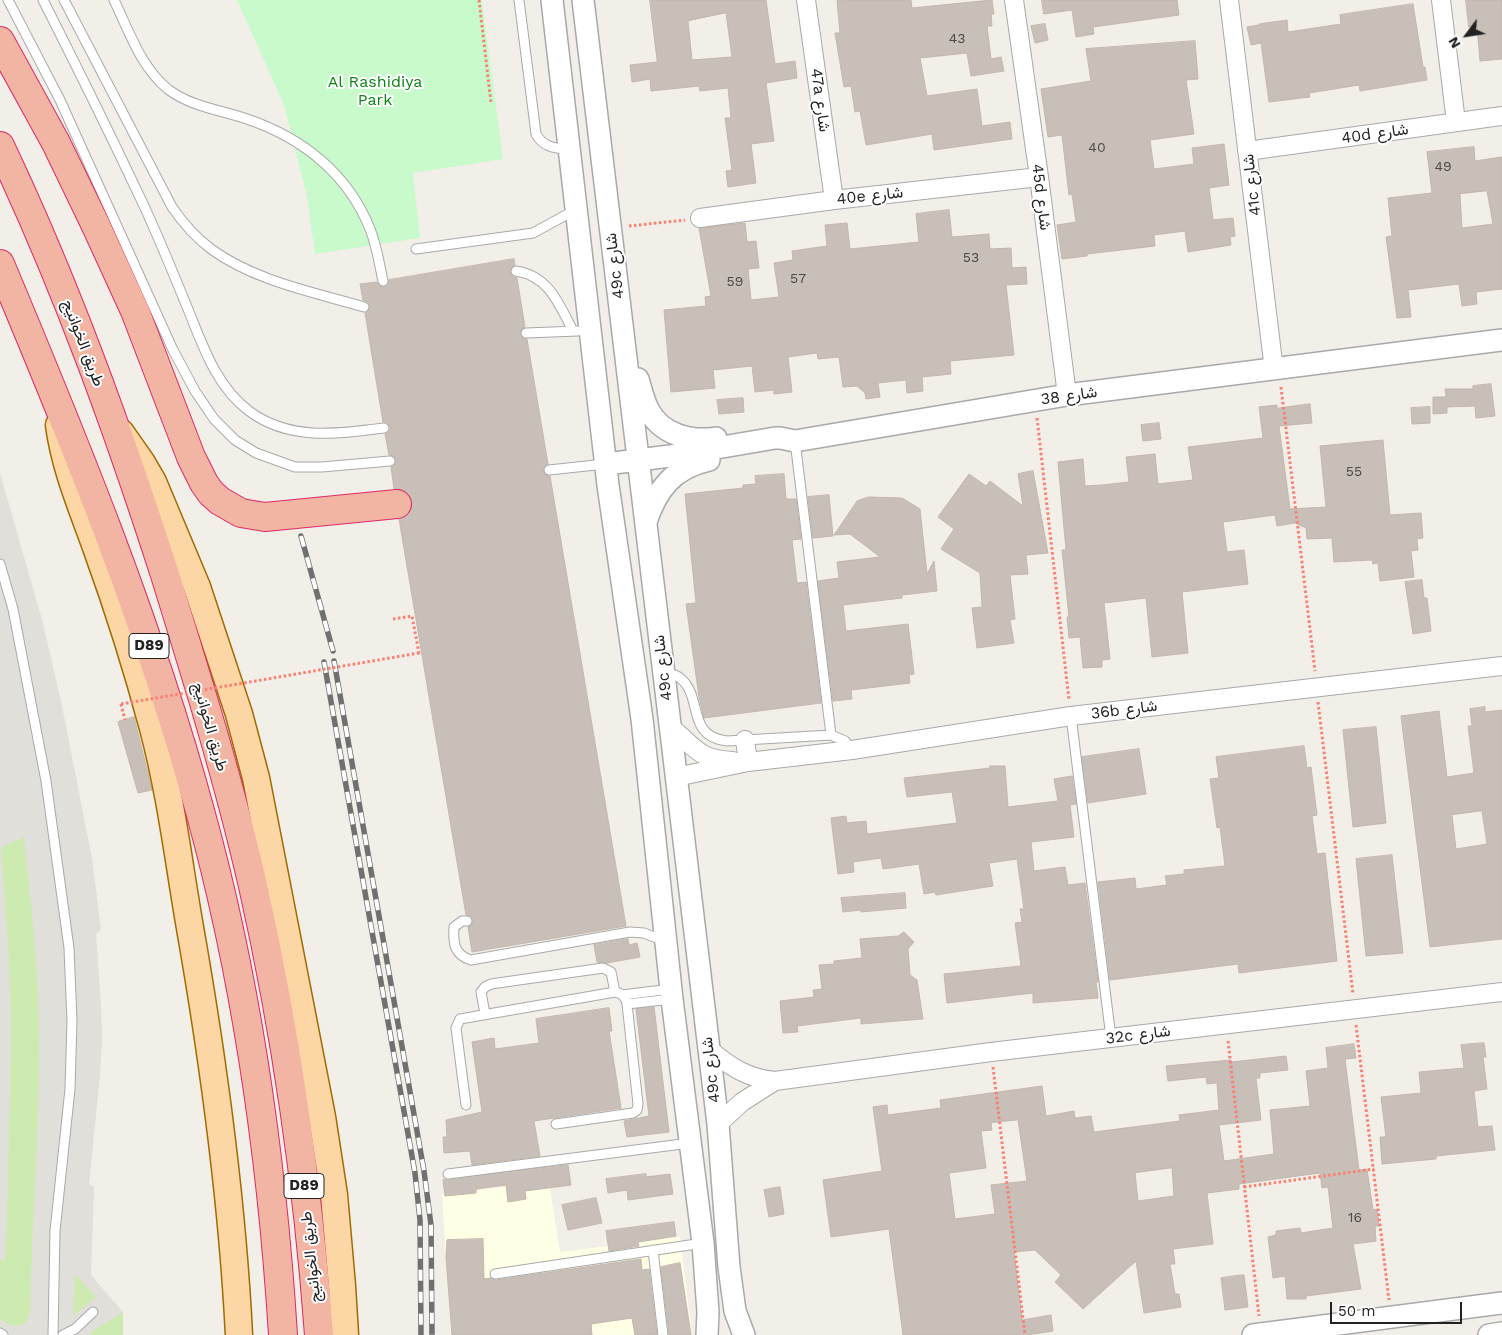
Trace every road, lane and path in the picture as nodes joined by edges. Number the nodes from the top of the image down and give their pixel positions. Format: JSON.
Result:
{"nodes":[{"id":1,"x":8,"y":0,"type":"edge"},
{"id":2,"x":43,"y":0,"type":"edge"},
{"id":3,"x":64,"y":0,"type":"edge"},
{"id":4,"x":114,"y":0,"type":"edge"},
{"id":5,"x":478,"y":0,"type":"edge"},
{"id":6,"x":518,"y":0,"type":"edge"},
{"id":7,"x":583,"y":0,"type":"edge"},
{"id":8,"x":806,"y":0,"type":"edge"},
{"id":9,"x":1014,"y":0,"type":"edge"},
{"id":10,"x":1229,"y":0,"type":"edge"},
{"id":11,"x":1441,"y":0,"type":"edge"},
{"id":12,"x":552,"y":6,"type":"edge"},
{"id":13,"x":0,"y":41,"type":"edge"},
{"id":14,"x":491,"y":103,"type":"dead end"},
{"id":15,"x":1502,"y":116,"type":"edge"},
{"id":16,"x":1456,"y":122,"type":"junction"},
{"id":17,"x":0,"y":146,"type":"edge"},
{"id":18,"x":569,"y":150,"type":"junction"},
{"id":19,"x":1248,"y":151,"type":"junction"},
{"id":20,"x":602,"y":159,"type":"junction"},
{"id":21,"x":1039,"y":178,"type":"junction"},
{"id":22,"x":834,"y":200,"type":"junction"},
{"id":23,"x":576,"y":210,"type":"junction"},
{"id":24,"x":700,"y":218,"type":"joint"},
{"id":25,"x":610,"y":228,"type":"junction"},
{"id":26,"x":416,"y":249,"type":"dead end"},
{"id":27,"x":0,"y":264,"type":"edge"},
{"id":28,"x":516,"y":271,"type":"dead end"},
{"id":29,"x":383,"y":281,"type":"dead end"},
{"id":30,"x":364,"y":307,"type":"dead end"},
{"id":31,"x":581,"y":331,"type":"junction"},
{"id":32,"x":526,"y":333,"type":"dead end"},
{"id":33,"x":1502,"y":340,"type":"edge"},
{"id":34,"x":626,"y":355,"type":"junction"},
{"id":35,"x":1276,"y":370,"type":"junction"},
{"id":36,"x":1067,"y":395,"type":"junction"},
{"id":37,"x":1035,"y":400,"type":"junction"},
{"id":38,"x":58,"y":404,"type":"junction"},
{"id":39,"x":116,"y":427,"type":"junction"},
{"id":40,"x":384,"y":428,"type":"dead end"},
{"id":41,"x":795,"y":442,"type":"junction"},
{"id":42,"x":638,"y":460,"type":"junction"},
{"id":43,"x":390,"y":461,"type":"dead end"},
{"id":44,"x":606,"y":464,"type":"junction"},
{"id":45,"x":549,"y":470,"type":"dead end"},
{"id":46,"x":397,"y":504,"type":"dead end"},
{"id":47,"x":646,"y":523,"type":"junction"},
{"id":48,"x":0,"y":564,"type":"edge"},
{"id":49,"x":393,"y":619,"type":"dead end"},
{"id":50,"x":1502,"y":666,"type":"edge"},
{"id":51,"x":663,"y":672,"type":"junction"},
{"id":52,"x":1317,"y":687,"type":"junction"},
{"id":53,"x":1071,"y":716,"type":"junction"},
{"id":54,"x":642,"y":718,"type":"junction"},
{"id":55,"x":125,"y":720,"type":"dead end"},
{"id":56,"x":670,"y":727,"type":"junction"},
{"id":57,"x":831,"y":735,"type":"junction"},
{"id":58,"x":745,"y":740,"type":"junction"},
{"id":59,"x":852,"y":750,"type":"junction"},
{"id":60,"x":748,"y":762,"type":"junction"},
{"id":61,"x":676,"y":777,"type":"junction"},
{"id":62,"x":467,"y":921,"type":"dead end"},
{"id":63,"x":666,"y":942,"type":"junction"},
{"id":64,"x":1502,"y":992,"type":"edge"},
{"id":65,"x":618,"y":993,"type":"junction"},
{"id":66,"x":672,"y":994,"type":"junction"},
{"id":67,"x":627,"y":1004,"type":"junction"},
{"id":68,"x":1354,"y":1009,"type":"junction"},
{"id":69,"x":485,"y":1014,"type":"junction"},
{"id":70,"x":1226,"y":1024,"type":"junction"},
{"id":71,"x":1111,"y":1038,"type":"junction"},
{"id":72,"x":709,"y":1048,"type":"junction"},
{"id":73,"x":991,"y":1052,"type":"junction"},
{"id":74,"x":775,"y":1081,"type":"junction"},
{"id":75,"x":466,"y":1105,"type":"dead end"},
{"id":76,"x":556,"y":1124,"type":"dead end"},
{"id":77,"x":718,"y":1124,"type":"junction"},
{"id":78,"x":690,"y":1143,"type":"junction"},
{"id":79,"x":1374,"y":1169,"type":"junction"},
{"id":80,"x":448,"y":1174,"type":"dead end"},
{"id":81,"x":1244,"y":1186,"type":"junction"},
{"id":82,"x":703,"y":1243,"type":"junction"},
{"id":83,"x":726,"y":1244,"type":"junction"},
{"id":84,"x":652,"y":1250,"type":"junction"},
{"id":85,"x":495,"y":1274,"type":"dead end"},
{"id":86,"x":342,"y":1286,"type":"junction"},
{"id":87,"x":1502,"y":1304,"type":"edge"},
{"id":88,"x":93,"y":1312,"type":"dead end"},
{"id":89,"x":1392,"y":1318,"type":"junction"},
{"id":90,"x":1502,"y":1333,"type":"edge"},
{"id":91,"x":238,"y":1334,"type":"edge"},
{"id":92,"x":1257,"y":1334,"type":"edge"},
{"id":93,"x":53,"y":1335,"type":"edge"},
{"id":94,"x":63,"y":1335,"type":"edge"},
{"id":95,"x":283,"y":1335,"type":"edge"},
{"id":96,"x":319,"y":1335,"type":"edge"},
{"id":97,"x":345,"y":1335,"type":"edge"},
{"id":98,"x":357,"y":1335,"type":"edge"},
{"id":99,"x":663,"y":1335,"type":"edge"},
{"id":100,"x":707,"y":1335,"type":"edge"},
{"id":101,"x":744,"y":1335,"type":"edge"},
{"id":102,"x":1025,"y":1335,"type":"edge"},
{"id":103,"x":1353,"y":1335,"type":"edge"},
{"id":104,"x":1489,"y":1335,"type":"edge"}],
"edges":[{"from":1,"to":43,"type":"lane"},
{"from":2,"to":40,"type":"lane"},
{"from":3,"to":30,"type":"lane"},
{"from":4,"to":29,"type":"lane"},
{"from":5,"to":14,"type":"path"},
{"from":6,"to":18,"type":"lane"},
{"from":7,"to":20,"type":"street","name":"49c شارع"},
{"from":8,"to":22,"type":"street","name":"47a شارع"},
{"from":9,"to":21,"type":"street","name":"45d شارع"},
{"from":10,"to":19,"type":"street","name":"41c شارع"},
{"from":11,"to":16,"type":"street"},
{"from":12,"to":18,"type":"street","name":"49c شارع"},
{"from":12,"to":20,"type":"street"},
{"from":13,"to":46,"type":"highway"},
{"from":15,"to":16,"type":"street","name":"40d شارع"},
{"from":16,"to":19,"type":"street","name":"40d شارع"},
{"from":17,"to":39,"type":"highway","name":"طريق الخوانيج","number":"D89"},
{"from":18,"to":23,"type":"street","name":"49c شارع"},
{"from":19,"to":35,"type":"street","name":"41c شارع"},
{"from":20,"to":25,"type":"street","name":"49c شارع"},
{"from":21,"to":22,"type":"street","name":"40e شارع"},
{"from":21,"to":36,"type":"street","name":"45d شارع"},
{"from":22,"to":24,"type":"street","name":"40e شارع"},
{"from":23,"to":26,"type":"lane"},
{"from":23,"to":31,"type":"street","name":"49c شارع"},
{"from":24,"to":25,"type":"path"},
{"from":25,"to":34,"type":"street","name":"49c شارع"},
{"from":27,"to":38,"type":"highway","name":"طريق الخوانيج","number":"D89"},
{"from":28,"to":31,"type":"lane"},
{"from":31,"to":32,"type":"lane"},
{"from":31,"to":44,"type":"street","name":"49c شارع"},
{"from":33,"to":35,"type":"street","name":"شارع 38"},
{"from":34,"to":41,"type":"street"},
{"from":34,"to":42,"type":"street","name":"49c شارع"},
{"from":35,"to":36,"type":"street","name":"شارع 38"},
{"from":35,"to":52,"type":"path"},
{"from":36,"to":37,"type":"street","name":"شارع 38"},
{"from":37,"to":41,"type":"street","name":"شارع 38"},
{"from":37,"to":53,"type":"path"},
{"from":38,"to":91,"type":"main road"},
{"from":38,"to":95,"type":"highway","name":"طريق الخوانيج","number":"D89"},
{"from":39,"to":86,"type":"main road"},
{"from":39,"to":96,"type":"highway","name":"طريق الخوانيج","number":"D89"},
{"from":41,"to":42,"type":"street","name":"شارع 38"},
{"from":41,"to":47,"type":"street"},
{"from":41,"to":57,"type":"lane"},
{"from":42,"to":44,"type":"street","name":"شارع 38"},
{"from":42,"to":47,"type":"street","name":"49c شارع"},
{"from":44,"to":45,"type":"lane"},
{"from":44,"to":54,"type":"street","name":"49c شارع"},
{"from":47,"to":51,"type":"street","name":"49c شارع"},
{"from":48,"to":93,"type":"lane"},
{"from":49,"to":55,"type":"path","bridge":true},
{"from":50,"to":52,"type":"street","name":"36b شارع"},
{"from":51,"to":56,"type":"street","name":"49c شارع"},
{"from":51,"to":58,"type":"lane"},
{"from":52,"to":53,"type":"street","name":"36b شارع"},
{"from":52,"to":68,"type":"path"},
{"from":53,"to":59,"type":"street","name":"36b شارع"},
{"from":53,"to":71,"type":"lane"},
{"from":54,"to":61,"type":"street"},
{"from":54,"to":63,"type":"street","name":"49c شارع"},
{"from":56,"to":60,"type":"street","name":"36b شارع"},
{"from":56,"to":61,"type":"street","name":"49c شارع"},
{"from":57,"to":58,"type":"lane"},
{"from":57,"to":59,"type":"lane"},
{"from":58,"to":60,"type":"street"},
{"from":59,"to":60,"type":"street","name":"36b شارع"},
{"from":60,"to":61,"type":"street","name":"36b شارع"},
{"from":61,"to":72,"type":"street","name":"49c شارع"},
{"from":62,"to":63,"type":"lane"},
{"from":63,"to":66,"type":"street","name":"49c شارع"},
{"from":63,"to":83,"type":"street"},
{"from":64,"to":68,"type":"street","name":"32c شارع"},
{"from":65,"to":66,"type":"lane"},
{"from":65,"to":67,"type":"lane"},
{"from":65,"to":69,"type":"lane"},
{"from":65,"to":69,"type":"lane"},
{"from":66,"to":67,"type":"lane"},
{"from":66,"to":78,"type":"street","name":"49c شارع"},
{"from":67,"to":76,"type":"lane"},
{"from":68,"to":70,"type":"street","name":"32c شارع"},
{"from":68,"to":79,"type":"path"},
{"from":69,"to":75,"type":"lane"},
{"from":70,"to":71,"type":"street","name":"32c شارع"},
{"from":70,"to":81,"type":"path"},
{"from":71,"to":73,"type":"street","name":"32c شارع"},
{"from":72,"to":74,"type":"street","name":"32c شارع"},
{"from":72,"to":77,"type":"street","name":"49c شارع"},
{"from":73,"to":74,"type":"street","name":"32c شارع"},
{"from":73,"to":102,"type":"path"},
{"from":74,"to":77,"type":"street","name":"32c شارع"},
{"from":77,"to":83,"type":"street","name":"49c شارع"},
{"from":78,"to":80,"type":"lane"},
{"from":78,"to":82,"type":"street","name":"49c شارع"},
{"from":79,"to":81,"type":"path"},
{"from":79,"to":89,"type":"path"},
{"from":81,"to":92,"type":"path"},
{"from":82,"to":84,"type":"lane"},
{"from":82,"to":100,"type":"street","name":"49c شارع"},
{"from":83,"to":101,"type":"street","name":"49c شارع"},
{"from":84,"to":85,"type":"lane"},
{"from":84,"to":99,"type":"lane"},
{"from":86,"to":97,"type":"main road"},
{"from":86,"to":98,"type":"main road"},
{"from":87,"to":89,"type":"street"},
{"from":88,"to":94,"type":"lane"},
{"from":89,"to":92,"type":"street"},
{"from":89,"to":103,"type":"street"},
{"from":90,"to":104,"type":"street"}]}
